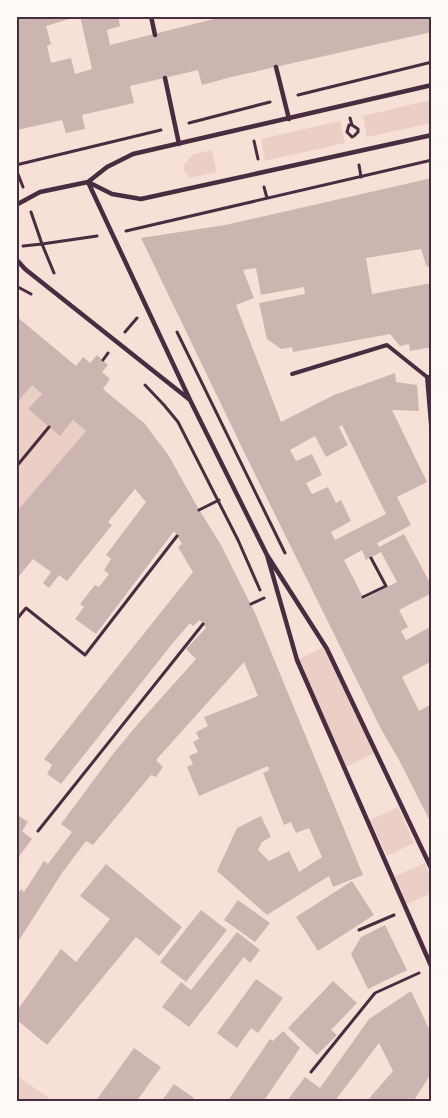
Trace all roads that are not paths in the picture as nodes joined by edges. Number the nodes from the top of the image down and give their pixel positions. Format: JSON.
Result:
{"nodes":[{"id":1,"x":151,"y":16,"type":"edge"},
{"id":2,"x":155,"y":35,"type":"dead end"},
{"id":3,"x":276,"y":67,"type":"dead end"},
{"id":4,"x":164,"y":78,"type":"dead end"},
{"id":5,"x":432,"y":85,"type":"edge"},
{"id":6,"x":289,"y":119,"type":"junction"},
{"id":7,"x":432,"y":135,"type":"edge"},
{"id":8,"x":179,"y":144,"type":"junction"},
{"id":9,"x":88,"y":182,"type":"junction"},
{"id":10,"x":16,"y":205,"type":"edge"},
{"id":11,"x":16,"y":259,"type":"edge"},
{"id":12,"x":292,"y":374,"type":"dead end"},
{"id":13,"x":426,"y":377,"type":"junction"},
{"id":14,"x":432,"y":377,"type":"edge"},
{"id":15,"x":190,"y":400,"type":"junction"},
{"id":16,"x":432,"y":438,"type":"edge"},
{"id":17,"x":267,"y":554,"type":"junction"},
{"id":18,"x":432,"y":870,"type":"edge"},
{"id":19,"x":432,"y":968,"type":"edge"}],
"edges":[{"from":1,"to":2,"type":"street"},
{"from":3,"to":6,"type":"street"},
{"from":4,"to":8,"type":"street"},
{"from":5,"to":6,"type":"street"},
{"from":6,"to":8,"type":"street"},
{"from":7,"to":9,"type":"street"},
{"from":8,"to":9,"type":"street"},
{"from":9,"to":10,"type":"street"},
{"from":9,"to":15,"type":"street"},
{"from":11,"to":15,"type":"street"},
{"from":12,"to":13,"type":"lane"},
{"from":13,"to":14,"type":"lane"},
{"from":13,"to":16,"type":"lane"},
{"from":15,"to":17,"type":"street"},
{"from":17,"to":18,"type":"street"},
{"from":17,"to":19,"type":"street"}]}
